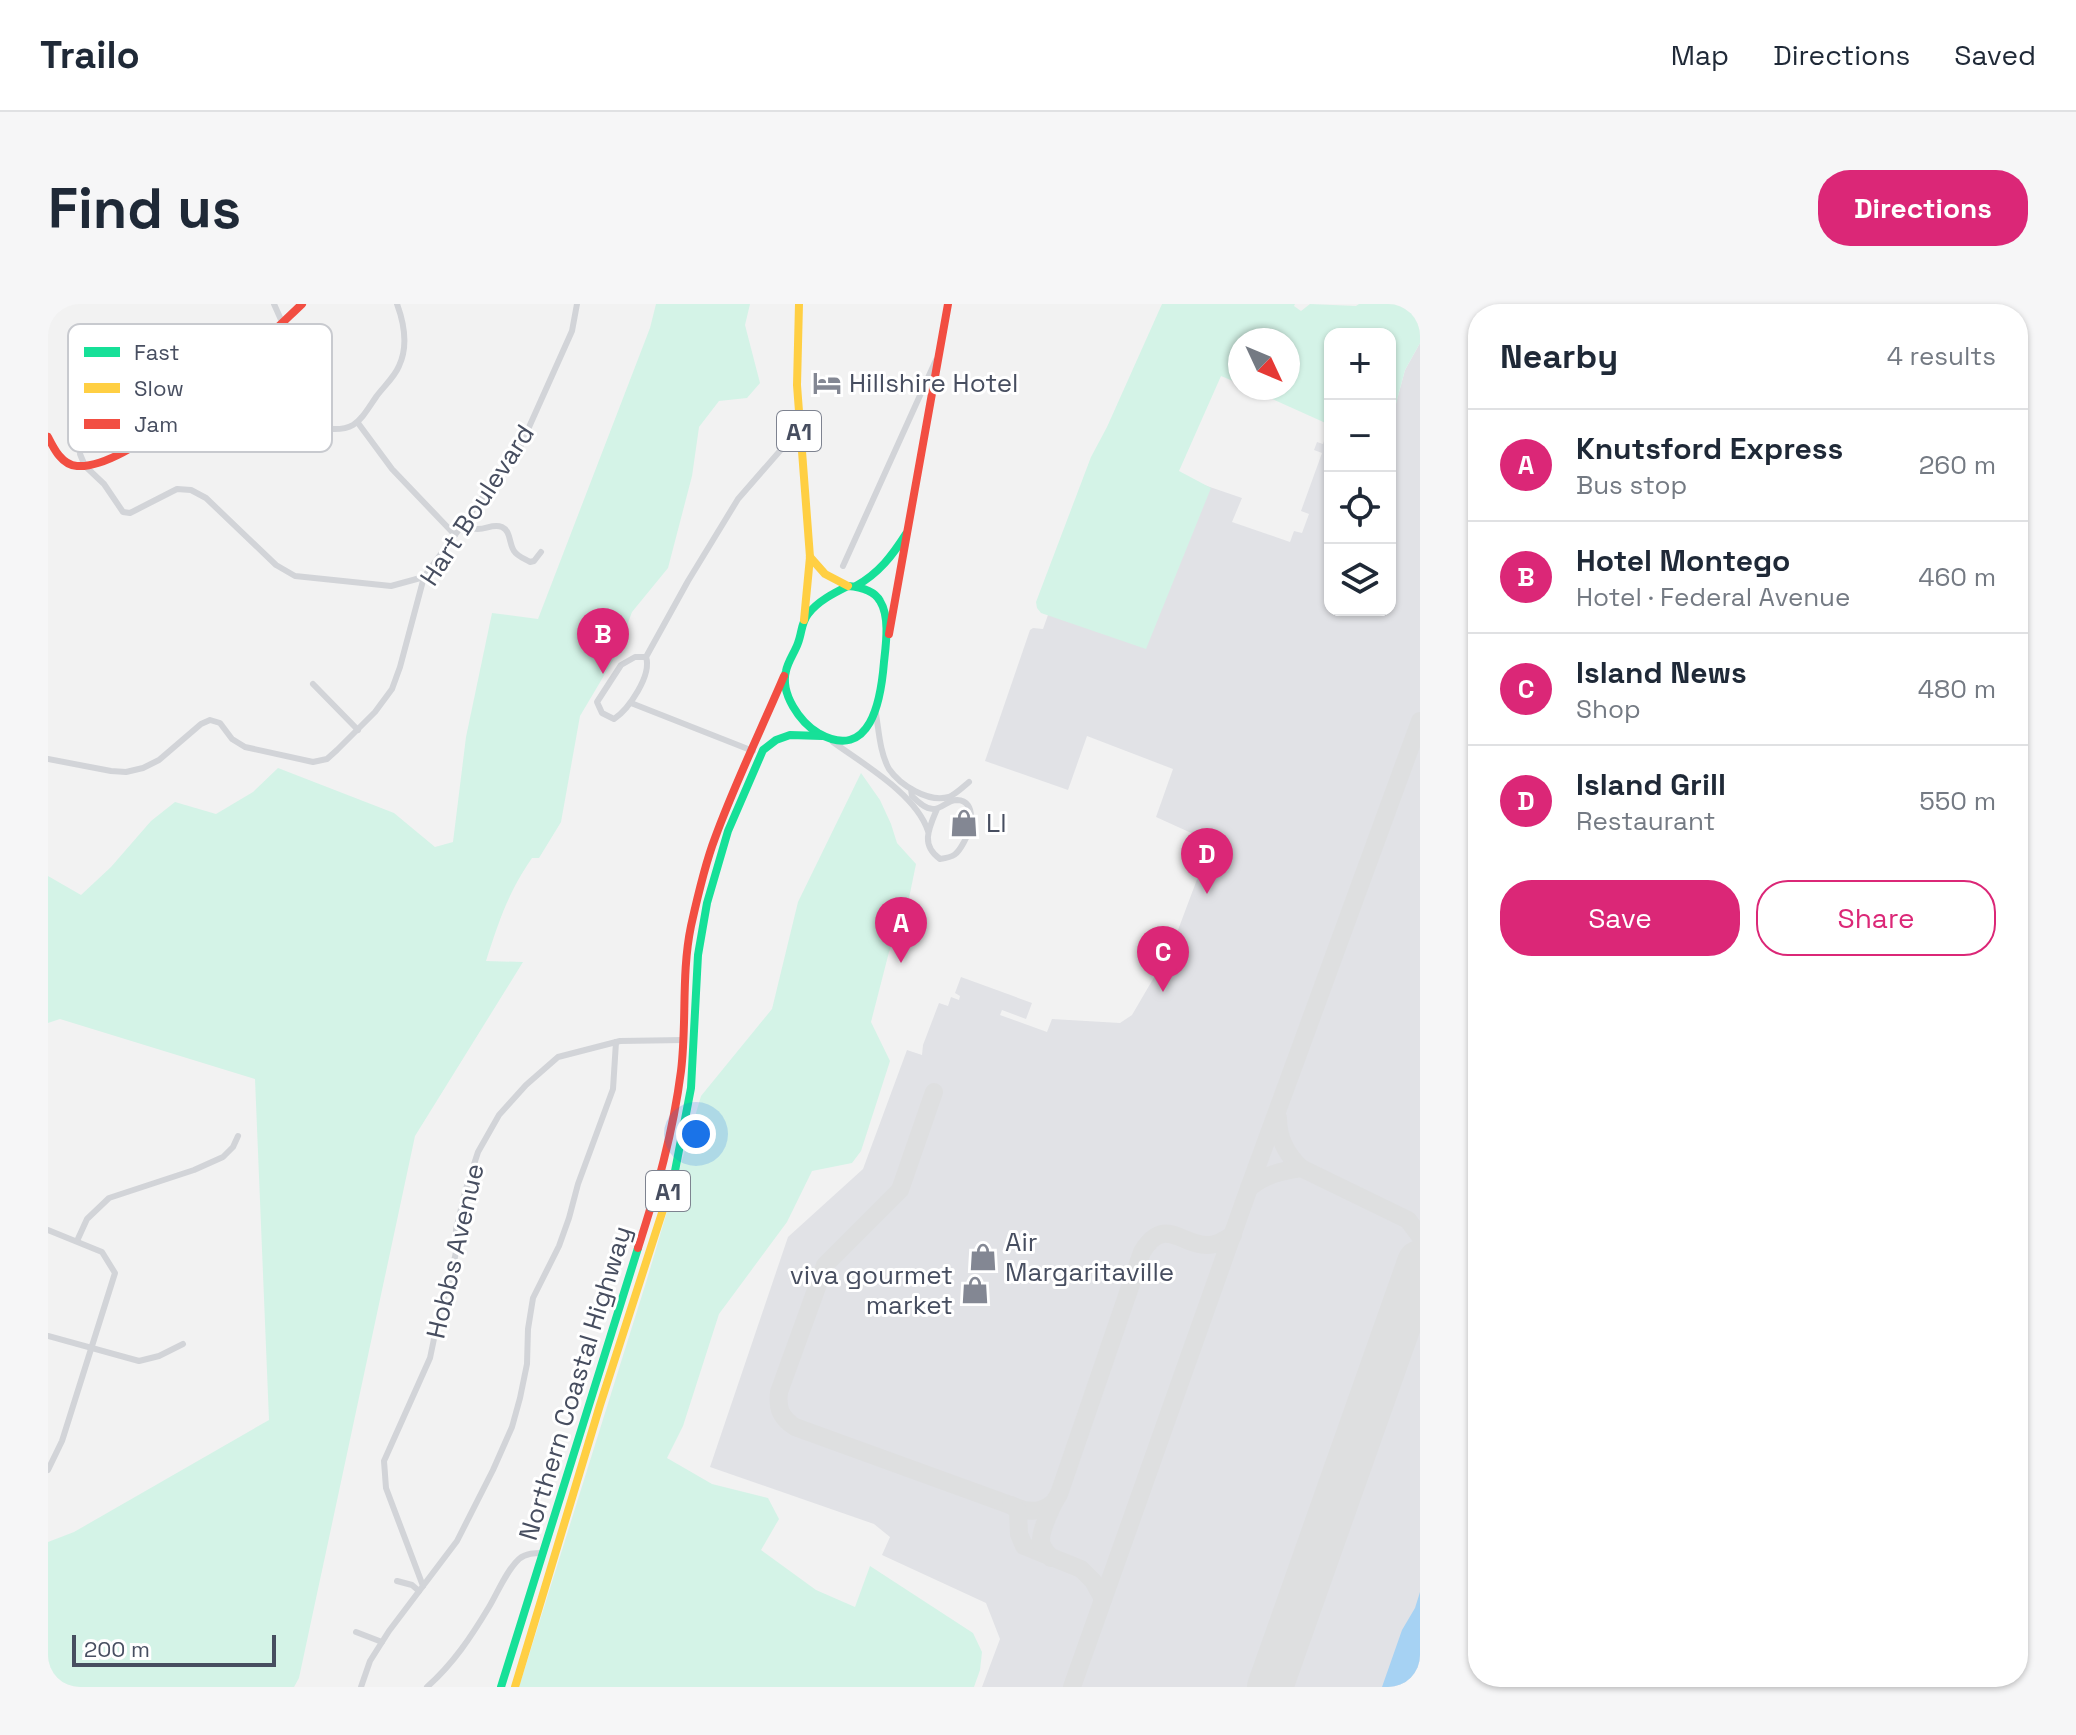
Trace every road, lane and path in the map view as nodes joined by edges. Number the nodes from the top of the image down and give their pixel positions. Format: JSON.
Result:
{"nodes":[{"id":1,"x":274,"y":304,"type":"edge"},
{"id":2,"x":302,"y":304,"type":"edge"},
{"id":3,"x":397,"y":304,"type":"edge"},
{"id":4,"x":577,"y":304,"type":"edge"},
{"id":5,"x":799,"y":304,"type":"edge"},
{"id":6,"x":948,"y":304,"type":"edge"},
{"id":7,"x":282,"y":322,"type":"joint"},
{"id":8,"x":941,"y":349,"type":"junction"},
{"id":9,"x":358,"y":423,"type":"junction"},
{"id":10,"x":332,"y":429,"type":"edge"},
{"id":11,"x":799,"y":429,"type":"junction"},
{"id":12,"x":48,"y":437,"type":"edge"},
{"id":13,"x":80,"y":452,"type":"edge"},
{"id":14,"x":124,"y":452,"type":"edge"},
{"id":15,"x":85,"y":466,"type":"junction"},
{"id":16,"x":463,"y":524,"type":"junction"},
{"id":17,"x":909,"y":530,"type":"junction"},
{"id":18,"x":455,"y":535,"type":"junction"},
{"id":19,"x":541,"y":552,"type":"dead end"},
{"id":20,"x":810,"y":557,"type":"junction"},
{"id":21,"x":843,"y":566,"type":"dead end"},
{"id":22,"x":424,"y":577,"type":"junction"},
{"id":23,"x":852,"y":586,"type":"junction"},
{"id":24,"x":804,"y":620,"type":"junction"},
{"id":25,"x":885,"y":656,"type":"junction"},
{"id":26,"x":646,"y":657,"type":"junction"},
{"id":27,"x":784,"y":676,"type":"junction"},
{"id":28,"x":313,"y":684,"type":"dead end"},
{"id":29,"x":631,"y":703,"type":"junction"},
{"id":30,"x":876,"y":711,"type":"junction"},
{"id":31,"x":358,"y":730,"type":"junction"},
{"id":32,"x":824,"y":736,"type":"junction"},
{"id":33,"x":753,"y":751,"type":"junction"},
{"id":34,"x":48,"y":759,"type":"edge"},
{"id":35,"x":969,"y":782,"type":"dead end"},
{"id":36,"x":911,"y":789,"type":"junction"},
{"id":37,"x":937,"y":809,"type":"junction"},
{"id":38,"x":928,"y":831,"type":"junction"},
{"id":39,"x":684,"y":1040,"type":"junction"},
{"id":40,"x":616,"y":1042,"type":"junction"},
{"id":41,"x":238,"y":1136,"type":"dead end"},
{"id":42,"x":48,"y":1230,"type":"edge"},
{"id":43,"x":77,"y":1241,"type":"junction"},
{"id":44,"x":48,"y":1336,"type":"edge"},
{"id":45,"x":183,"y":1344,"type":"dead end"},
{"id":46,"x":91,"y":1348,"type":"junction"},
{"id":47,"x":48,"y":1470,"type":"edge"},
{"id":48,"x":542,"y":1552,"type":"junction"},
{"id":49,"x":557,"y":1554,"type":"junction"},
{"id":50,"x":397,"y":1581,"type":"dead end"},
{"id":51,"x":421,"y":1588,"type":"junction"},
{"id":52,"x":356,"y":1632,"type":"dead end"},
{"id":53,"x":382,"y":1642,"type":"junction"},
{"id":54,"x":361,"y":1687,"type":"edge"},
{"id":55,"x":427,"y":1687,"type":"edge"},
{"id":56,"x":501,"y":1687,"type":"edge"},
{"id":57,"x":515,"y":1687,"type":"edge"}],
"edges":[{"from":1,"to":7,"type":"street"},
{"from":2,"to":7,"type":"main road"},
{"from":3,"to":9,"type":"street"},
{"from":4,"to":16,"type":"street","name":"Hart Boulevard"},
{"from":5,"to":11,"type":"main road","number":"A1"},
{"from":6,"to":8,"type":"main road"},
{"from":8,"to":17,"type":"main road"},
{"from":8,"to":21,"type":"street"},
{"from":9,"to":10,"type":"street"},
{"from":9,"to":18,"type":"street"},
{"from":11,"to":20,"type":"main road","number":"A1"},
{"from":11,"to":26,"type":"street"},
{"from":12,"to":15,"type":"main road"},
{"from":13,"to":15,"type":"street"},
{"from":14,"to":15,"type":"main road"},
{"from":15,"to":22,"type":"street"},
{"from":16,"to":18,"type":"street","name":"Hart Boulevard"},
{"from":16,"to":19,"type":"street"},
{"from":17,"to":23,"type":"main road"},
{"from":17,"to":25,"type":"main road"},
{"from":18,"to":22,"type":"street","name":"Hart Boulevard"},
{"from":20,"to":23,"type":"main road"},
{"from":20,"to":24,"type":"main road","number":"A1"},
{"from":22,"to":31,"type":"street","name":"Hart Boulevard"},
{"from":23,"to":24,"type":"main road"},
{"from":23,"to":25,"type":"main road"},
{"from":24,"to":27,"type":"main road","number":"A1"},
{"from":25,"to":30,"type":"main road"},
{"from":26,"to":29,"type":"street"},
{"from":26,"to":29,"type":"street"},
{"from":27,"to":32,"type":"main road"},
{"from":27,"to":33,"type":"main road","name":"Northern Coastal Highway","number":"A1"},
{"from":28,"to":31,"type":"street"},
{"from":29,"to":33,"type":"street"},
{"from":30,"to":32,"type":"main road","number":"A1"},
{"from":30,"to":36,"type":"street"},
{"from":31,"to":34,"type":"street","name":"Hart Boulevard"},
{"from":32,"to":38,"type":"street"},
{"from":32,"to":49,"type":"main road","name":"Northern Coastal Highway","number":"A1"},
{"from":33,"to":39,"type":"main road","name":"Northern Coastal Highway","number":"A1"},
{"from":35,"to":36,"type":"street"},
{"from":36,"to":37,"type":"street"},
{"from":37,"to":38,"type":"street"},
{"from":37,"to":38,"type":"street"},
{"from":39,"to":40,"type":"street","name":"Hobbs Avenue"},
{"from":39,"to":48,"type":"main road","name":"Northern Coastal Highway","number":"A1"},
{"from":40,"to":51,"type":"street"},
{"from":40,"to":51,"type":"street","name":"Hobbs Avenue"},
{"from":41,"to":43,"type":"street"},
{"from":42,"to":43,"type":"street"},
{"from":43,"to":46,"type":"street"},
{"from":44,"to":46,"type":"street"},
{"from":45,"to":46,"type":"street"},
{"from":46,"to":47,"type":"street"},
{"from":48,"to":49,"type":"street"},
{"from":48,"to":55,"type":"street"},
{"from":48,"to":56,"type":"main road","name":"Northern Coastal Highway","number":"A1"},
{"from":49,"to":57,"type":"main road","name":"Northern Coastal Highway","number":"A1"},
{"from":50,"to":51,"type":"street"},
{"from":51,"to":53,"type":"street"},
{"from":52,"to":53,"type":"street"},
{"from":53,"to":54,"type":"street"}]}
